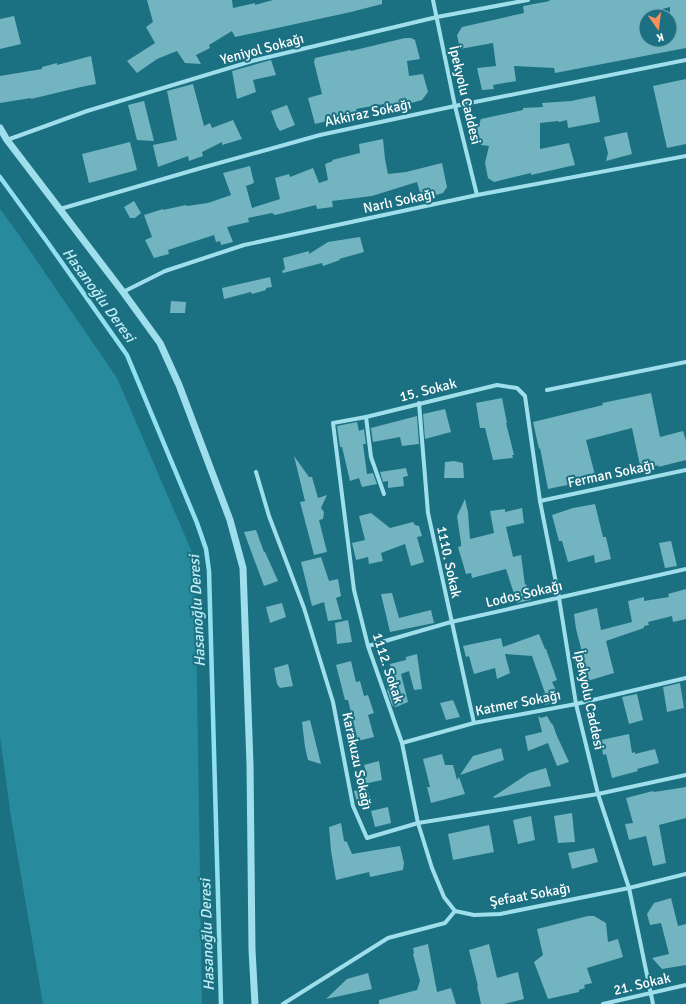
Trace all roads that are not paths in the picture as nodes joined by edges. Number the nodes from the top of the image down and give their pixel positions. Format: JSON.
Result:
{"nodes":[{"id":1,"x":433,"y":0,"type":"edge"},
{"id":2,"x":528,"y":0,"type":"edge"},
{"id":3,"x":437,"y":17,"type":"junction"},
{"id":4,"x":686,"y":60,"type":"edge"},
{"id":5,"x":455,"y":106,"type":"junction"},
{"id":6,"x":0,"y":128,"type":"edge"},
{"id":7,"x":7,"y":140,"type":"junction"},
{"id":8,"x":686,"y":156,"type":"edge"},
{"id":9,"x":477,"y":195,"type":"junction"},
{"id":10,"x":60,"y":209,"type":"junction"},
{"id":11,"x":123,"y":292,"type":"junction"},
{"id":12,"x":686,"y":362,"type":"edge"},
{"id":13,"x":547,"y":390,"type":"dead end"},
{"id":14,"x":525,"y":396,"type":"joint"},
{"id":15,"x":419,"y":403,"type":"junction"},
{"id":16,"x":366,"y":418,"type":"junction"},
{"id":17,"x":333,"y":423,"type":"joint"},
{"id":18,"x":686,"y":470,"type":"edge"},
{"id":19,"x":256,"y":472,"type":"dead end"},
{"id":20,"x":384,"y":494,"type":"dead end"},
{"id":21,"x":540,"y":500,"type":"junction"},
{"id":22,"x":686,"y":569,"type":"edge"},
{"id":23,"x":559,"y":598,"type":"junction"},
{"id":24,"x":451,"y":622,"type":"junction"},
{"id":25,"x":368,"y":646,"type":"junction"},
{"id":26,"x":686,"y":678,"type":"edge"},
{"id":27,"x":576,"y":704,"type":"junction"},
{"id":28,"x":474,"y":723,"type":"junction"},
{"id":29,"x":402,"y":744,"type":"junction"},
{"id":30,"x":686,"y":775,"type":"edge"},
{"id":31,"x":598,"y":794,"type":"junction"},
{"id":32,"x":418,"y":823,"type":"junction"},
{"id":33,"x":686,"y":874,"type":"edge"},
{"id":34,"x":629,"y":888,"type":"junction"},
{"id":35,"x":455,"y":911,"type":"junction"},
{"id":36,"x":686,"y":985,"type":"edge"},
{"id":37,"x":652,"y":993,"type":"junction"},
{"id":38,"x":255,"y":1004,"type":"edge"},
{"id":39,"x":283,"y":1004,"type":"edge"},
{"id":40,"x":603,"y":1004,"type":"edge"},
{"id":41,"x":654,"y":1004,"type":"edge"}],
"edges":[{"from":1,"to":3,"type":"street","name":"İpekyolu Caddesi"},
{"from":2,"to":3,"type":"street","name":"Yeniyol Sokağı"},
{"from":3,"to":5,"type":"street","name":"İpekyolu Caddesi"},
{"from":3,"to":7,"type":"street","name":"Yeniyol Sokağı"},
{"from":4,"to":5,"type":"street","name":"Akkiraz Sokağı"},
{"from":5,"to":9,"type":"street","name":"İpekyolu Caddesi"},
{"from":5,"to":10,"type":"street","name":"Akkiraz Sokağı"},
{"from":6,"to":7,"type":"street"},
{"from":7,"to":10,"type":"street"},
{"from":8,"to":9,"type":"street","name":"Narlı Sokağı"},
{"from":9,"to":11,"type":"street","name":"Narlı Sokağı"},
{"from":10,"to":11,"type":"street"},
{"from":11,"to":38,"type":"street"},
{"from":12,"to":13,"type":"street"},
{"from":14,"to":15,"type":"street","name":"15. Sokak"},
{"from":14,"to":21,"type":"street","name":"İpekyolu Caddesi"},
{"from":15,"to":16,"type":"street","name":"15. Sokak"},
{"from":15,"to":24,"type":"street","name":"1110. Sokak"},
{"from":16,"to":17,"type":"street","name":"15. Sokak"},
{"from":16,"to":20,"type":"street"},
{"from":17,"to":25,"type":"street","name":"1112. Sokak"},
{"from":18,"to":21,"type":"street","name":"Ferman Sokağı"},
{"from":19,"to":32,"type":"street","name":"Karakuzu Sokağı"},
{"from":21,"to":23,"type":"street","name":"İpekyolu Caddesi"},
{"from":22,"to":23,"type":"street","name":"Lodos Sokağı"},
{"from":23,"to":24,"type":"street","name":"Lodos Sokağı"},
{"from":23,"to":27,"type":"street","name":"İpekyolu Caddesi"},
{"from":24,"to":25,"type":"street","name":"Lodos Sokağı"},
{"from":24,"to":28,"type":"street","name":"1110. Sokak"},
{"from":25,"to":29,"type":"street","name":"1112. Sokak"},
{"from":26,"to":27,"type":"street","name":"Katmer Sokağı"},
{"from":27,"to":28,"type":"street","name":"Katmer Sokağı"},
{"from":27,"to":31,"type":"street","name":"İpekyolu Caddesi"},
{"from":28,"to":29,"type":"street","name":"Katmer Sokağı"},
{"from":29,"to":32,"type":"street","name":"1112. Sokak"},
{"from":30,"to":31,"type":"street","name":"Karakuzu Sokağı"},
{"from":31,"to":32,"type":"street","name":"Karakuzu Sokağı"},
{"from":31,"to":34,"type":"street","name":"İpekyolu Caddesi"},
{"from":32,"to":35,"type":"street","name":"1112. Sokak"},
{"from":33,"to":34,"type":"street","name":"Şefaat Sokağı"},
{"from":34,"to":35,"type":"street","name":"Şefaat Sokağı"},
{"from":34,"to":37,"type":"street","name":"İpekyolu Caddesi"},
{"from":35,"to":39,"type":"street"},
{"from":36,"to":37,"type":"street","name":"21. Sokak"},
{"from":37,"to":40,"type":"street","name":"21. Sokak"},
{"from":37,"to":41,"type":"street","name":"İpekyolu Caddesi"}]}
